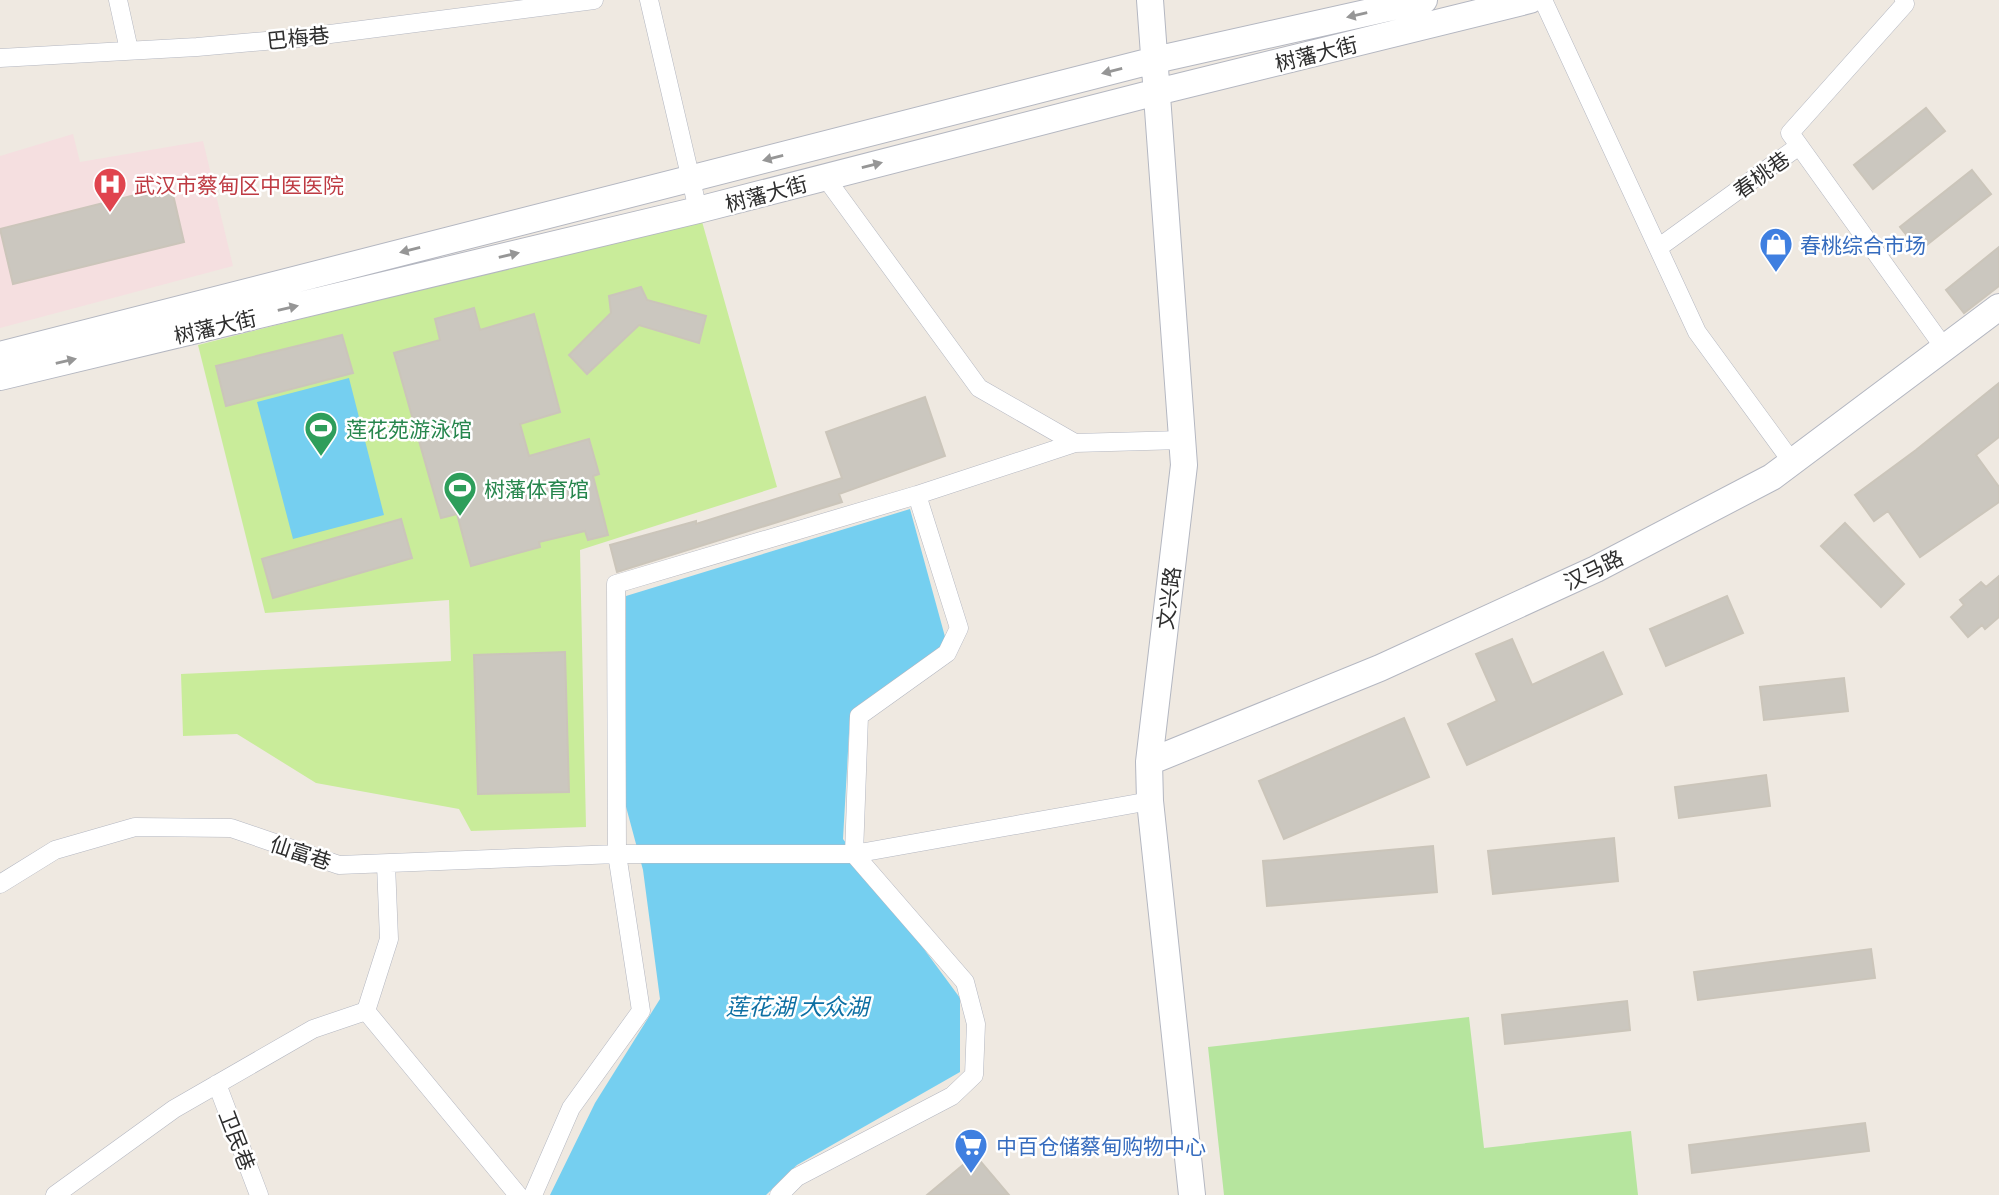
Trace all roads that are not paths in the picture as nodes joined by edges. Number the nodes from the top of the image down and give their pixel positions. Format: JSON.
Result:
{"nodes":[{"id":1,"x":118,"y":0,"type":"edge"},
{"id":2,"x":594,"y":0,"type":"edge"},
{"id":3,"x":649,"y":0,"type":"edge"},
{"id":4,"x":1150,"y":0,"type":"edge"},
{"id":5,"x":1424,"y":0,"type":"edge"},
{"id":6,"x":1530,"y":0,"type":"edge"},
{"id":7,"x":1543,"y":0,"type":"edge"},
{"id":8,"x":1904,"y":0,"type":"edge"},
{"id":9,"x":129,"y":50,"type":"junction"},
{"id":10,"x":0,"y":58,"type":"edge"},
{"id":11,"x":1155,"y":60,"type":"junction"},
{"id":12,"x":1157,"y":92,"type":"junction"},
{"id":13,"x":1799,"y":146,"type":"junction"},
{"id":14,"x":825,"y":177,"type":"junction"},
{"id":15,"x":690,"y":179,"type":"junction"},
{"id":16,"x":698,"y":210,"type":"junction"},
{"id":17,"x":1658,"y":248,"type":"junction"},
{"id":18,"x":1999,"y":307,"type":"edge"},
{"id":19,"x":1945,"y":349,"type":"junction"},
{"id":20,"x":0,"y":355,"type":"edge"},
{"id":21,"x":0,"y":377,"type":"edge"},
{"id":22,"x":1182,"y":440,"type":"junction"},
{"id":23,"x":1075,"y":443,"type":"junction"},
{"id":24,"x":1792,"y":462,"type":"junction"},
{"id":25,"x":917,"y":495,"type":"junction"},
{"id":26,"x":1149,"y":762,"type":"junction"},
{"id":27,"x":1150,"y":801,"type":"junction"},
{"id":28,"x":617,"y":854,"type":"junction"},
{"id":29,"x":854,"y":854,"type":"junction"},
{"id":30,"x":386,"y":864,"type":"junction"},
{"id":31,"x":0,"y":884,"type":"edge"},
{"id":32,"x":366,"y":1011,"type":"junction"},
{"id":33,"x":217,"y":1084,"type":"junction"},
{"id":34,"x":55,"y":1195,"type":"edge"},
{"id":35,"x":259,"y":1195,"type":"edge"},
{"id":36,"x":518,"y":1195,"type":"edge"},
{"id":37,"x":533,"y":1195,"type":"edge"},
{"id":38,"x":779,"y":1195,"type":"edge"},
{"id":39,"x":1192,"y":1195,"type":"edge"}],
"edges":[{"from":1,"to":9,"type":"street"},
{"from":2,"to":9,"type":"street","name":"巴梅巷"},
{"from":3,"to":15,"type":"street"},
{"from":4,"to":11,"type":"street","name":"文兴路"},
{"from":5,"to":11,"type":"street","name":"树藩大街","one_way":true},
{"from":6,"to":12,"type":"street","name":"树藩大街"},
{"from":7,"to":17,"type":"street"},
{"from":8,"to":13,"type":"street"},
{"from":9,"to":10,"type":"street","name":"巴梅巷"},
{"from":11,"to":12,"type":"street","name":"文兴路"},
{"from":11,"to":15,"type":"street","name":"树藩大街","one_way":true},
{"from":14,"to":12,"type":"street","name":"树藩大街","one_way":true},
{"from":12,"to":22,"type":"street","name":"文兴路"},
{"from":13,"to":17,"type":"street","name":"春桃巷"},
{"from":13,"to":19,"type":"street","name":"春桃巷"},
{"from":14,"to":16,"type":"street","name":"树藩大街"},
{"from":14,"to":23,"type":"street"},
{"from":15,"to":16,"type":"street"},
{"from":15,"to":20,"type":"street","name":"树藩大街","one_way":true},
{"from":21,"to":16,"type":"street","name":"树藩大街","one_way":true},
{"from":17,"to":24,"type":"street"},
{"from":18,"to":19,"type":"street","name":"汉马路"},
{"from":19,"to":24,"type":"street","name":"汉马路"},
{"from":22,"to":23,"type":"street"},
{"from":22,"to":26,"type":"street","name":"文兴路"},
{"from":23,"to":25,"type":"street"},
{"from":24,"to":26,"type":"street","name":"汉马路"},
{"from":25,"to":28,"type":"street"},
{"from":25,"to":29,"type":"street"},
{"from":26,"to":27,"type":"street","name":"文兴路"},
{"from":27,"to":29,"type":"street","name":"仙富巷"},
{"from":27,"to":39,"type":"street","name":"文兴路"},
{"from":28,"to":29,"type":"street","name":"仙富巷"},
{"from":28,"to":30,"type":"street","name":"仙富巷"},
{"from":28,"to":37,"type":"street"},
{"from":29,"to":38,"type":"street"},
{"from":30,"to":31,"type":"street","name":"仙富巷"},
{"from":30,"to":32,"type":"street"},
{"from":32,"to":33,"type":"street"},
{"from":32,"to":36,"type":"street"},
{"from":33,"to":34,"type":"street"},
{"from":33,"to":35,"type":"street","name":"卫民巷"}]}
